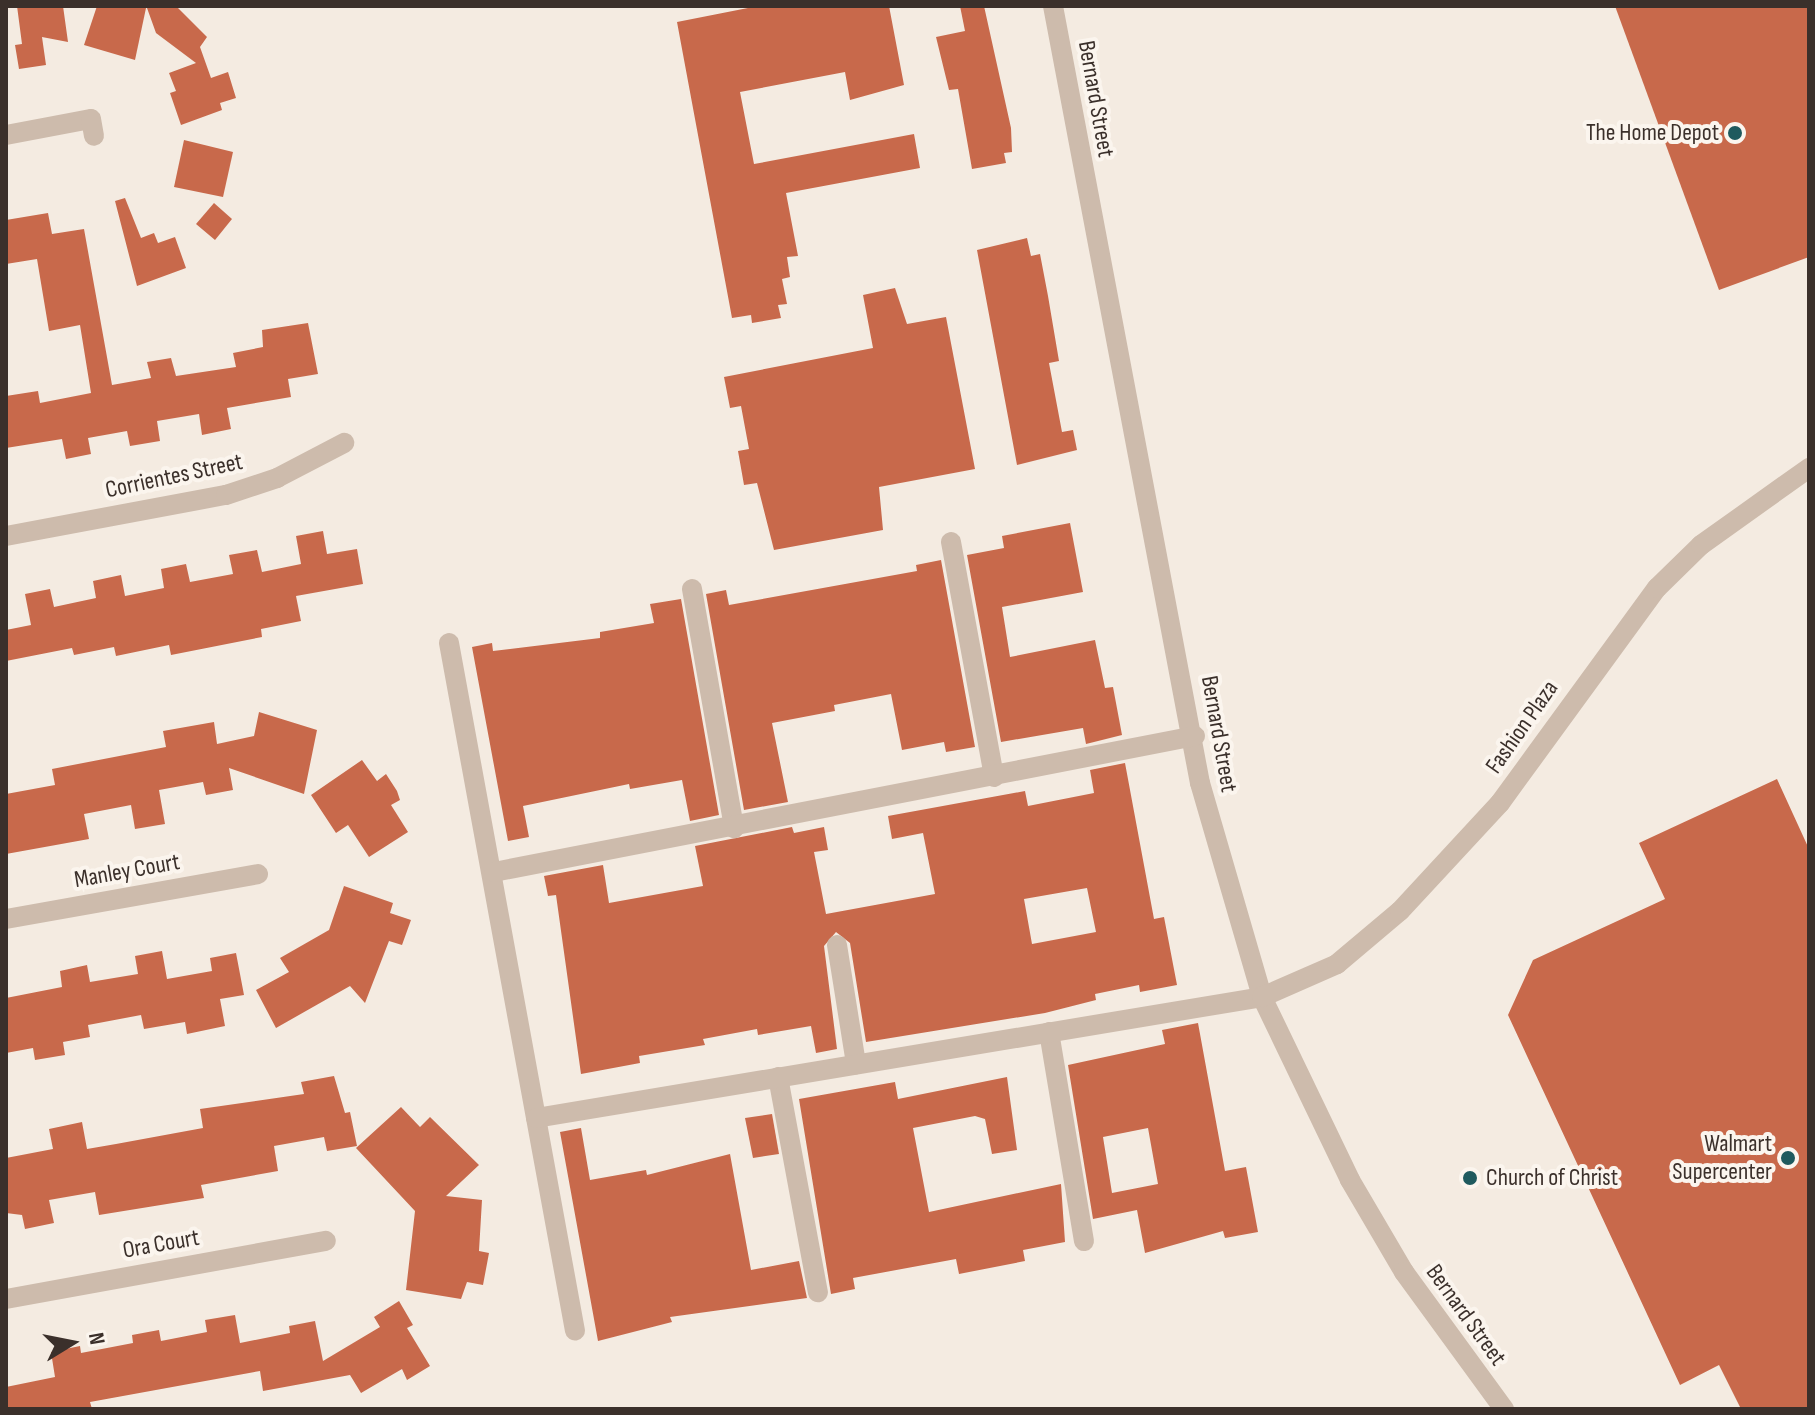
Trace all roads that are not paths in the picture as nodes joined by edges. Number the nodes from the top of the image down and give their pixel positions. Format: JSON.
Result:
{"nodes":[{"id":1,"x":1053,"y":6,"type":"edge"},
{"id":2,"x":6,"y":135,"type":"edge"},
{"id":3,"x":94,"y":136,"type":"dead end"},
{"id":4,"x":344,"y":443,"type":"dead end"},
{"id":5,"x":1809,"y":468,"type":"edge"},
{"id":6,"x":6,"y":536,"type":"edge"},
{"id":7,"x":951,"y":542,"type":"dead end"},
{"id":8,"x":692,"y":589,"type":"dead end"},
{"id":9,"x":449,"y":643,"type":"dead end"},
{"id":10,"x":1195,"y":736,"type":"junction"},
{"id":11,"x":994,"y":777,"type":"junction"},
{"id":12,"x":734,"y":828,"type":"junction"},
{"id":13,"x":494,"y":872,"type":"junction"},
{"id":14,"x":258,"y":874,"type":"dead end"},
{"id":15,"x":6,"y":919,"type":"edge"},
{"id":16,"x":837,"y":945,"type":"dead end"},
{"id":17,"x":1262,"y":997,"type":"junction"},
{"id":18,"x":1049,"y":1032,"type":"junction"},
{"id":19,"x":856,"y":1064,"type":"junction"},
{"id":20,"x":778,"y":1077,"type":"junction"},
{"id":21,"x":536,"y":1118,"type":"junction"},
{"id":22,"x":326,"y":1241,"type":"dead end"},
{"id":23,"x":1084,"y":1241,"type":"dead end"},
{"id":24,"x":818,"y":1292,"type":"dead end"},
{"id":25,"x":6,"y":1299,"type":"edge"},
{"id":26,"x":575,"y":1331,"type":"dead end"},
{"id":27,"x":1504,"y":1409,"type":"edge"}],
"edges":[{"from":1,"to":10,"type":"street","name":"Bernard Street"},
{"from":2,"to":3,"type":"street"},
{"from":4,"to":6,"type":"street","name":"Corrientes Street"},
{"from":5,"to":17,"type":"street","name":"Fashion Plaza"},
{"from":7,"to":11,"type":"street"},
{"from":8,"to":12,"type":"street"},
{"from":9,"to":13,"type":"street"},
{"from":10,"to":11,"type":"street"},
{"from":10,"to":17,"type":"street","name":"Bernard Street"},
{"from":11,"to":12,"type":"street"},
{"from":12,"to":13,"type":"street"},
{"from":13,"to":21,"type":"street"},
{"from":14,"to":15,"type":"street","name":"Manley Court"},
{"from":16,"to":19,"type":"street"},
{"from":17,"to":18,"type":"street","name":"Fashion Plaza"},
{"from":17,"to":27,"type":"street","name":"Bernard Street"},
{"from":18,"to":19,"type":"street","name":"Fashion Plaza"},
{"from":18,"to":23,"type":"street"},
{"from":19,"to":20,"type":"street","name":"Fashion Plaza"},
{"from":20,"to":21,"type":"street","name":"Fashion Plaza"},
{"from":20,"to":24,"type":"street"},
{"from":21,"to":26,"type":"street"},
{"from":22,"to":25,"type":"street","name":"Ora Court"}]}
